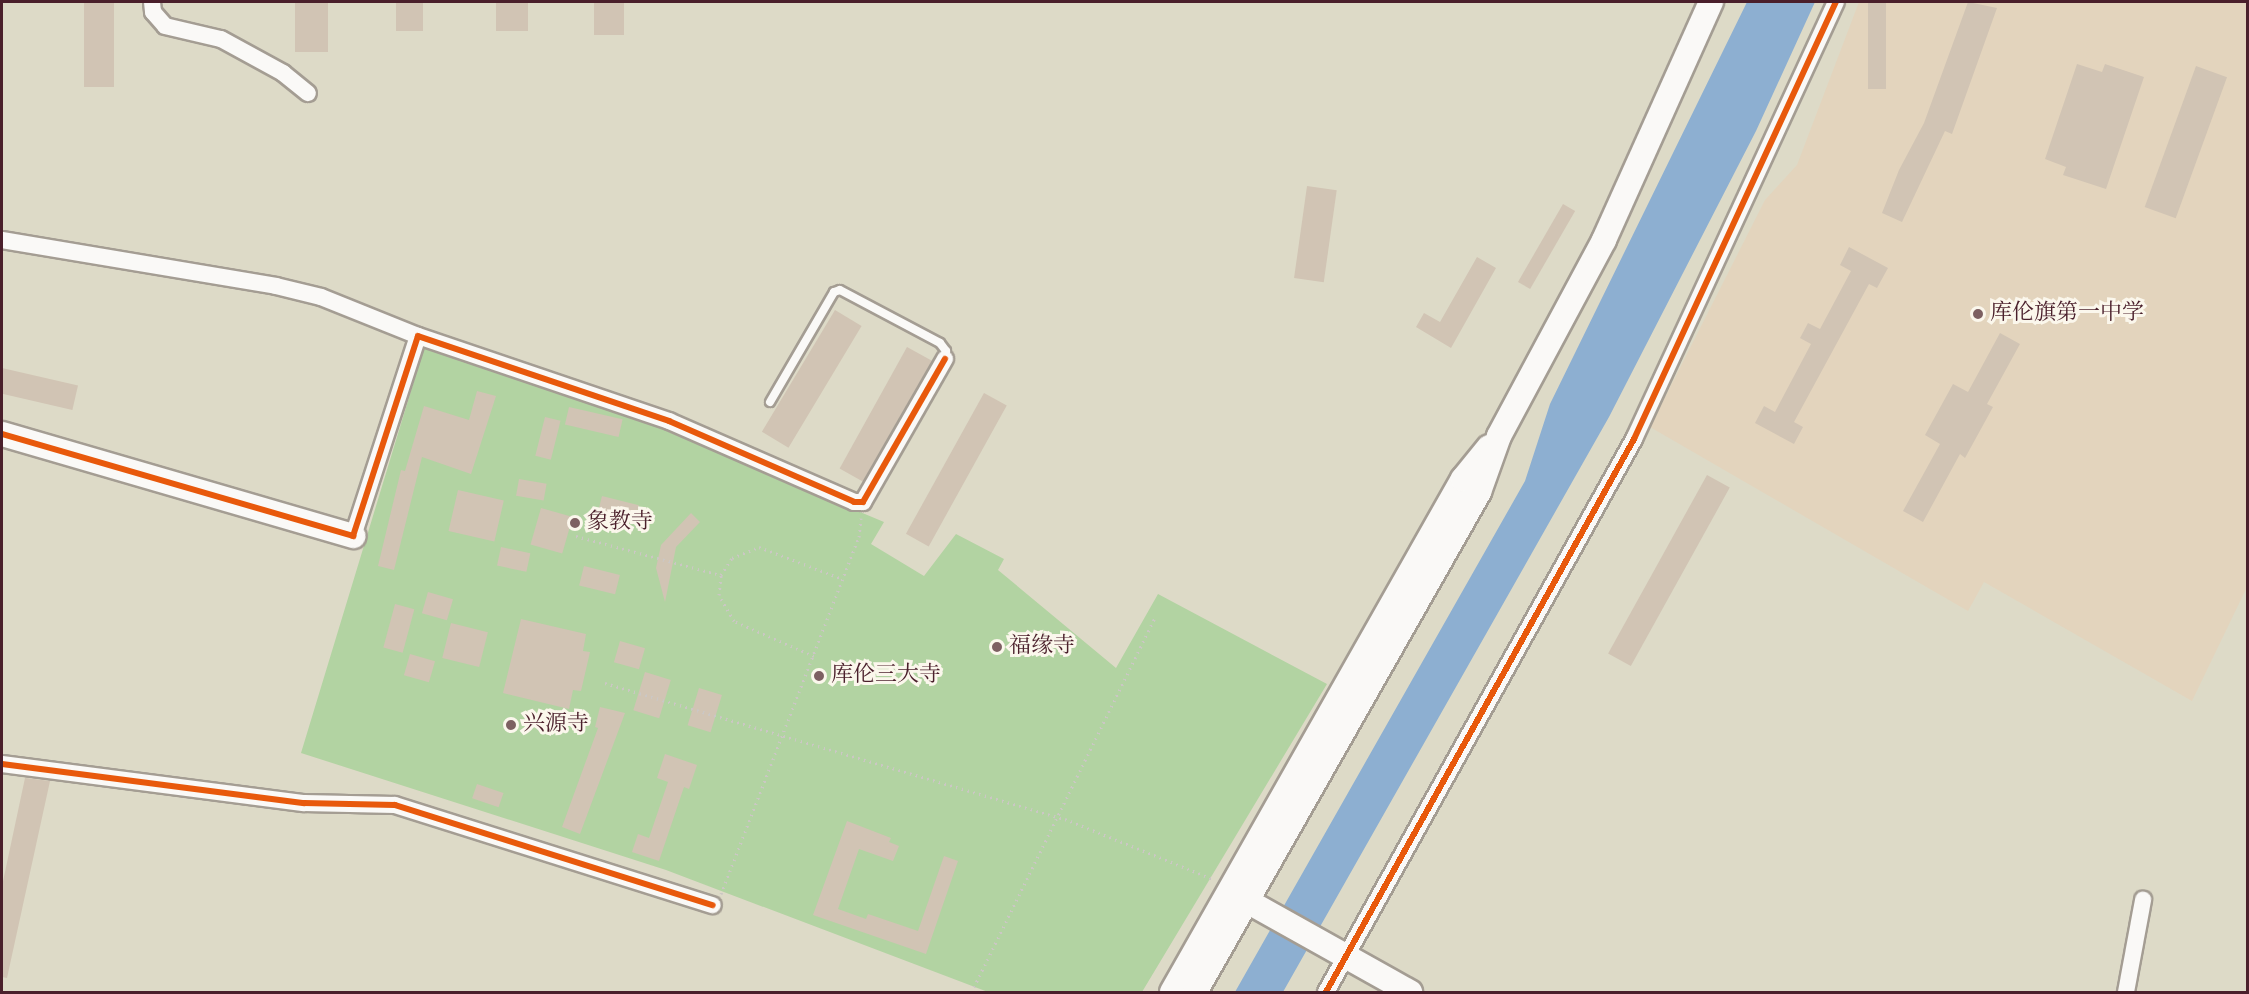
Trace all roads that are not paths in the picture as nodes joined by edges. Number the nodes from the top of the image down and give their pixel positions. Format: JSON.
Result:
{"nodes":[{"id":1,"x":152,"y":2,"type":"edge"},
{"id":2,"x":1711,"y":2,"type":"edge"},
{"id":3,"x":1836,"y":2,"type":"edge"},
{"id":4,"x":308,"y":93,"type":"dead end"},
{"id":5,"x":2,"y":240,"type":"edge"},
{"id":6,"x":418,"y":336,"type":"junction"},
{"id":7,"x":945,"y":359,"type":"joint"},
{"id":8,"x":770,"y":402,"type":"dead end"},
{"id":9,"x":2,"y":434,"type":"edge"},
{"id":10,"x":353,"y":536,"type":"joint"},
{"id":11,"x":2,"y":764,"type":"edge"},
{"id":12,"x":1239,"y":893,"type":"junction"},
{"id":13,"x":2143,"y":900,"type":"dead end"},
{"id":14,"x":713,"y":905,"type":"road end"},
{"id":15,"x":1346,"y":956,"type":"junction"},
{"id":16,"x":1172,"y":993,"type":"edge"},
{"id":17,"x":1195,"y":993,"type":"edge"},
{"id":18,"x":1326,"y":993,"type":"edge"},
{"id":19,"x":1410,"y":993,"type":"edge"},
{"id":20,"x":2126,"y":993,"type":"edge"}],
"edges":[{"from":1,"to":4,"type":"street"},
{"from":2,"to":12,"type":"main road"},
{"from":3,"to":15,"type":"street"},
{"from":5,"to":6,"type":"street"},
{"from":6,"to":7,"type":"street"},
{"from":6,"to":10,"type":"street"},
{"from":7,"to":8,"type":"lane"},
{"from":9,"to":10,"type":"main road"},
{"from":11,"to":14,"type":"street"},
{"from":12,"to":15,"type":"main road"},
{"from":12,"to":16,"type":"main road"},
{"from":12,"to":17,"type":"main road"},
{"from":13,"to":20,"type":"street"},
{"from":15,"to":18,"type":"street"},
{"from":15,"to":19,"type":"main road"}]}
